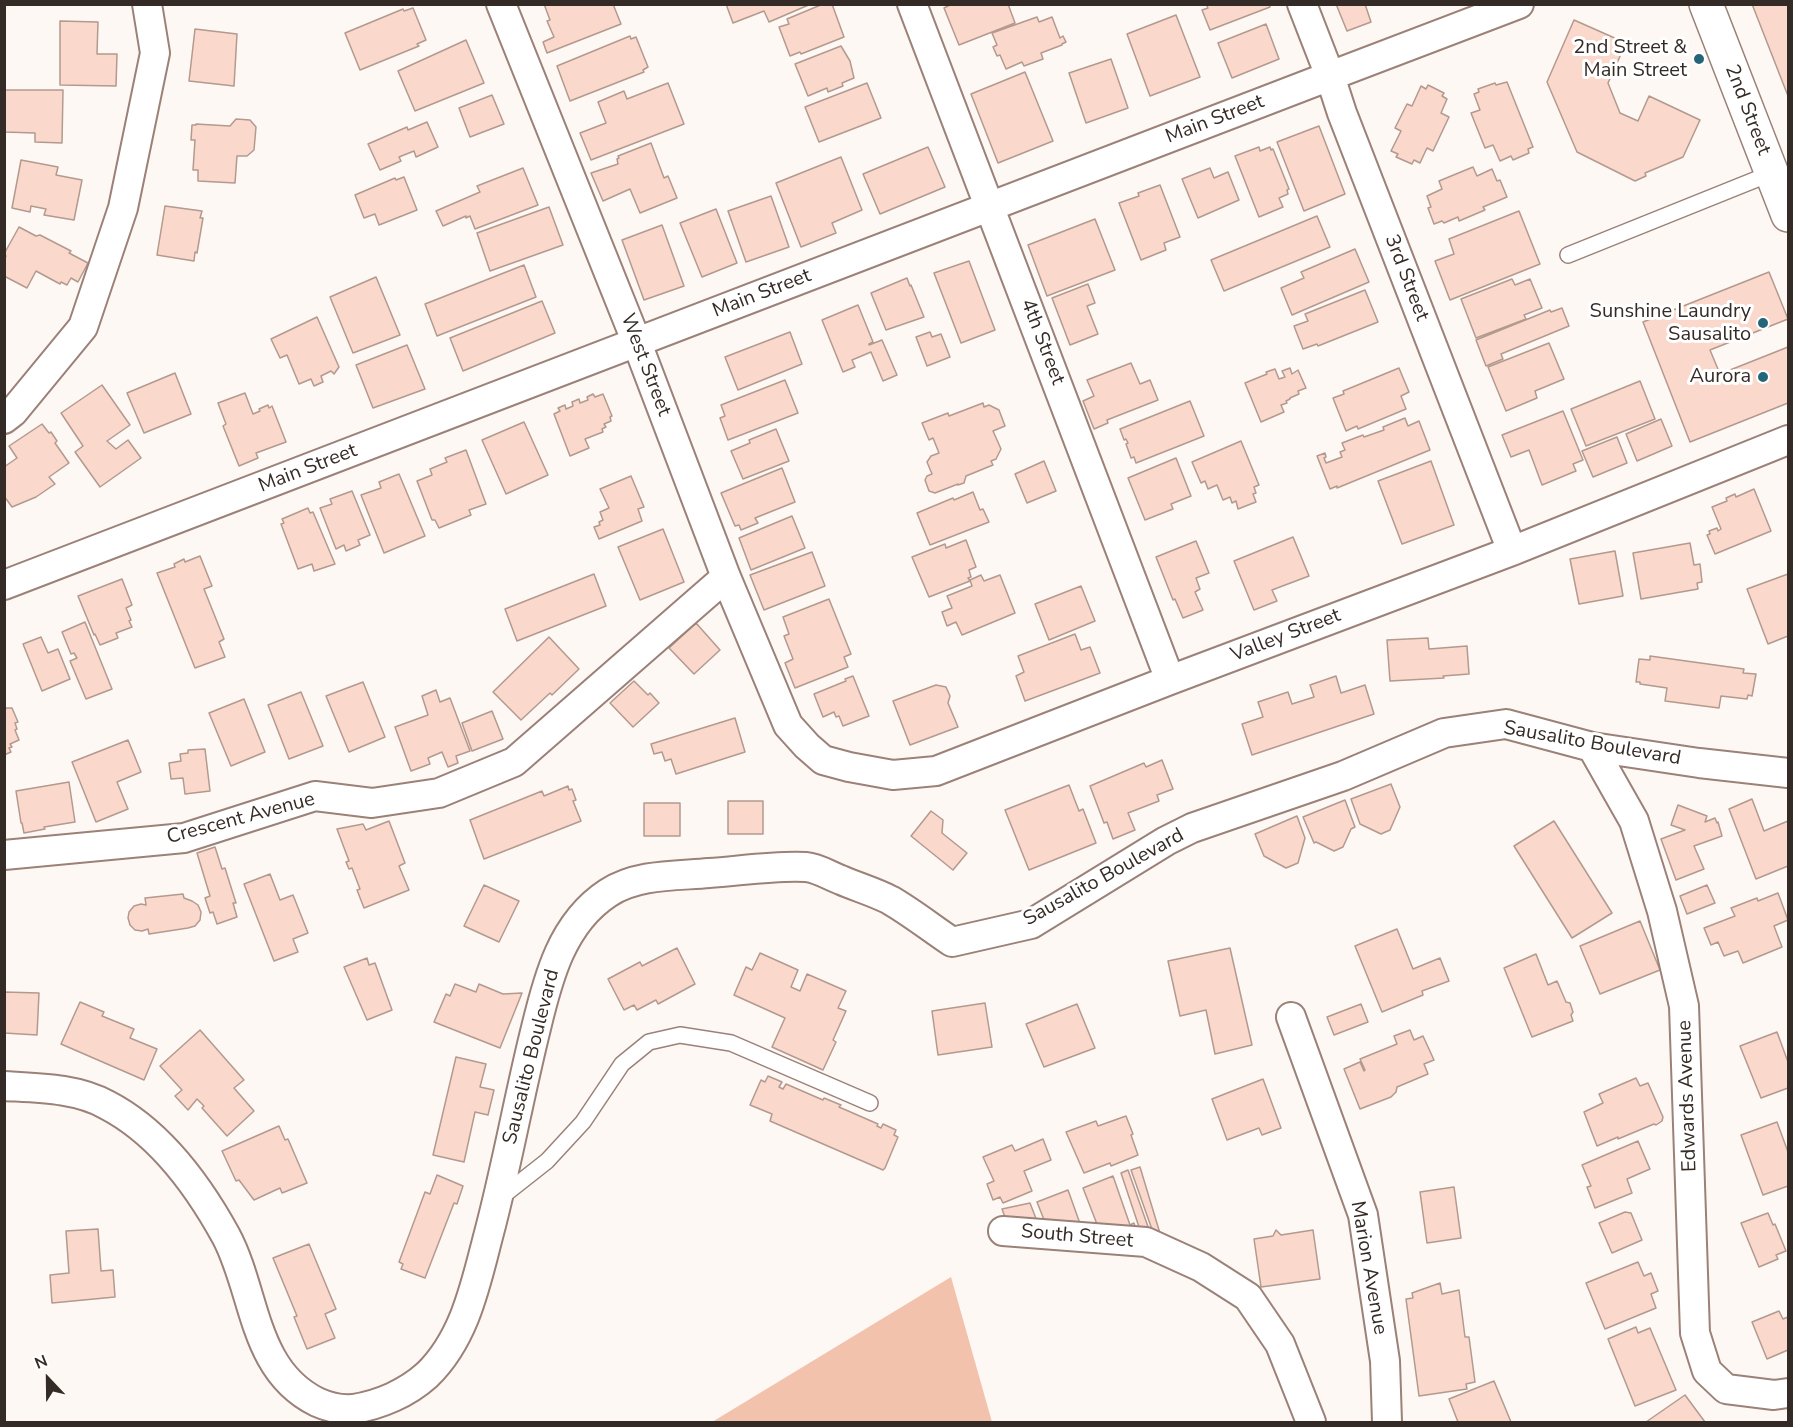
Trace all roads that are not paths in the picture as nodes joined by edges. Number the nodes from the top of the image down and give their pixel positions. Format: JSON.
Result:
{"nodes":[{"id":1,"x":147,"y":4,"type":"edge"},
{"id":2,"x":501,"y":4,"type":"edge"},
{"id":3,"x":912,"y":4,"type":"edge"},
{"id":4,"x":1302,"y":4,"type":"edge"},
{"id":5,"x":1520,"y":4,"type":"edge"},
{"id":6,"x":1706,"y":4,"type":"edge"},
{"id":7,"x":1330,"y":76,"type":"junction"},
{"id":8,"x":1772,"y":173,"type":"junction"},
{"id":9,"x":990,"y":206,"type":"junction"},
{"id":10,"x":1788,"y":215,"type":"edge"},
{"id":11,"x":1568,"y":255,"type":"dead end"},
{"id":12,"x":637,"y":343,"type":"junction"},
{"id":13,"x":4,"y":419,"type":"edge"},
{"id":14,"x":1788,"y":440,"type":"edge"},
{"id":15,"x":1512,"y":551,"type":"junction"},
{"id":16,"x":726,"y":577,"type":"junction"},
{"id":17,"x":4,"y":585,"type":"edge"},
{"id":18,"x":1170,"y":680,"type":"junction"},
{"id":19,"x":788,"y":725,"type":"joint"},
{"id":20,"x":1592,"y":747,"type":"junction"},
{"id":21,"x":1788,"y":773,"type":"edge"},
{"id":22,"x":4,"y":855,"type":"edge"},
{"id":23,"x":1291,"y":1017,"type":"dead end"},
{"id":24,"x":4,"y":1086,"type":"edge"},
{"id":25,"x":870,"y":1103,"type":"dead end"},
{"id":26,"x":498,"y":1199,"type":"junction"},
{"id":27,"x":1003,"y":1231,"type":"dead end"},
{"id":28,"x":1788,"y":1393,"type":"edge"},
{"id":29,"x":1311,"y":1422,"type":"edge"},
{"id":30,"x":1387,"y":1422,"type":"edge"}],
"edges":[{"from":1,"to":13,"type":"street"},
{"from":2,"to":12,"type":"street","name":"West Street"},
{"from":3,"to":9,"type":"street","name":"4th Street"},
{"from":4,"to":7,"type":"street","name":"3rd Street"},
{"from":5,"to":7,"type":"street","name":"Main Street"},
{"from":6,"to":8,"type":"main road","name":"2nd Street"},
{"from":7,"to":9,"type":"street","name":"Main Street"},
{"from":7,"to":15,"type":"street","name":"3rd Street"},
{"from":8,"to":10,"type":"main road","name":"2nd Street"},
{"from":8,"to":11,"type":"lane"},
{"from":9,"to":12,"type":"street","name":"Main Street"},
{"from":9,"to":18,"type":"street","name":"4th Street"},
{"from":12,"to":16,"type":"street","name":"West Street"},
{"from":12,"to":17,"type":"street","name":"Main Street"},
{"from":14,"to":15,"type":"street","name":"Valley Street"},
{"from":15,"to":18,"type":"street","name":"Valley Street"},
{"from":16,"to":19,"type":"street","name":"West Street"},
{"from":16,"to":22,"type":"street","name":"Crescent Avenue"},
{"from":18,"to":19,"type":"street","name":"Valley Street"},
{"from":20,"to":21,"type":"street","name":"Sausalito Boulevard"},
{"from":20,"to":26,"type":"street","name":"Sausalito Boulevard"},
{"from":20,"to":28,"type":"street","name":"Edwards Avenue"},
{"from":23,"to":30,"type":"street","name":"Marion Avenue"},
{"from":24,"to":26,"type":"street","name":"Sausalito Boulevard"},
{"from":25,"to":26,"type":"lane"},
{"from":27,"to":29,"type":"street","name":"South Street"}]}
